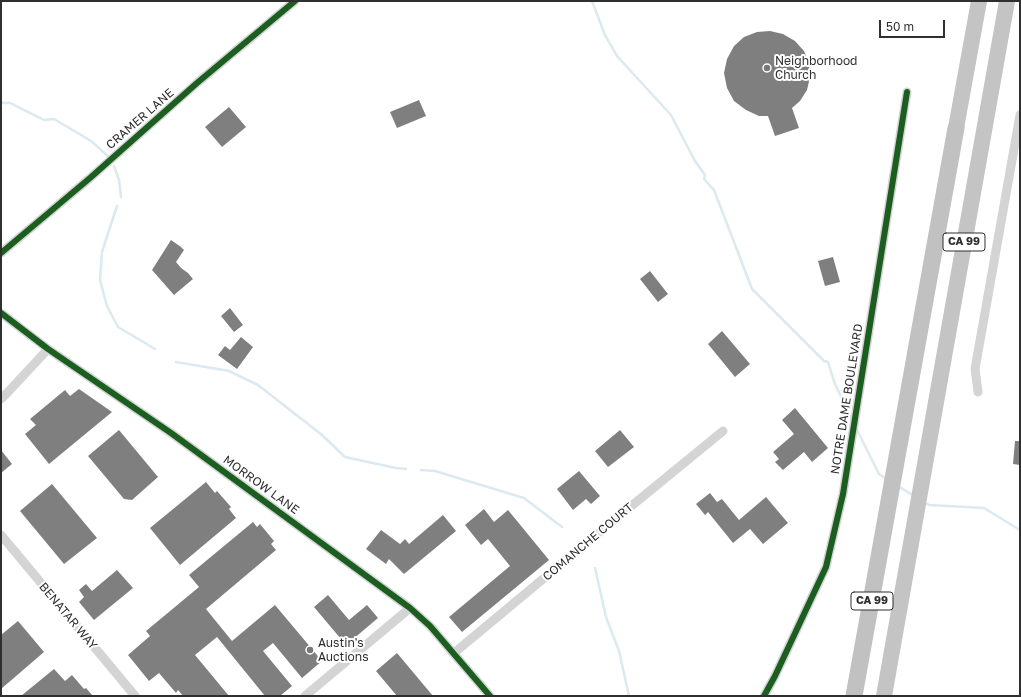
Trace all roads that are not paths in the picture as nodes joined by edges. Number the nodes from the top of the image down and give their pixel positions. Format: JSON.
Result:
{"nodes":[{"id":1,"x":294,"y":1,"type":"edge"},
{"id":2,"x":978,"y":1,"type":"edge"},
{"id":3,"x":1007,"y":1,"type":"edge"},
{"id":4,"x":907,"y":92,"type":"dead end"},
{"id":5,"x":1020,"y":115,"type":"edge"},
{"id":6,"x":956,"y":128,"type":"joint"},
{"id":7,"x":1,"y":253,"type":"edge"},
{"id":8,"x":1,"y":313,"type":"edge"},
{"id":9,"x":48,"y":349,"type":"junction"},
{"id":10,"x":978,"y":392,"type":"dead end"},
{"id":11,"x":1,"y":399,"type":"edge"},
{"id":12,"x":723,"y":431,"type":"dead end"},
{"id":13,"x":1,"y":535,"type":"edge"},
{"id":14,"x":410,"y":608,"type":"junction"},
{"id":15,"x":454,"y":654,"type":"junction"},
{"id":16,"x":135,"y":696,"type":"edge"},
{"id":17,"x":305,"y":696,"type":"edge"},
{"id":18,"x":490,"y":696,"type":"edge"},
{"id":19,"x":764,"y":696,"type":"edge"},
{"id":20,"x":854,"y":696,"type":"edge"},
{"id":21,"x":884,"y":696,"type":"edge"}],
"edges":[{"from":1,"to":7,"type":"street","name":"CRAMER LANE"},
{"from":2,"to":6,"type":"highway","number":"CA 99"},
{"from":3,"to":21,"type":"highway","number":"CA 99"},
{"from":4,"to":19,"type":"street","name":"NOTRE DAME BOULEVARD"},
{"from":5,"to":10,"type":"street"},
{"from":6,"to":20,"type":"highway","number":"CA 99"},
{"from":8,"to":9,"type":"street","name":"MORROW LANE"},
{"from":9,"to":11,"type":"street"},
{"from":9,"to":14,"type":"street","name":"MORROW LANE"},
{"from":12,"to":15,"type":"street","name":"COMANCHE COURT"},
{"from":13,"to":16,"type":"street","name":"BENATAR WAY"},
{"from":14,"to":15,"type":"street","name":"MORROW LANE"},
{"from":14,"to":17,"type":"street"},
{"from":15,"to":18,"type":"street","name":"MORROW LANE"}]}
